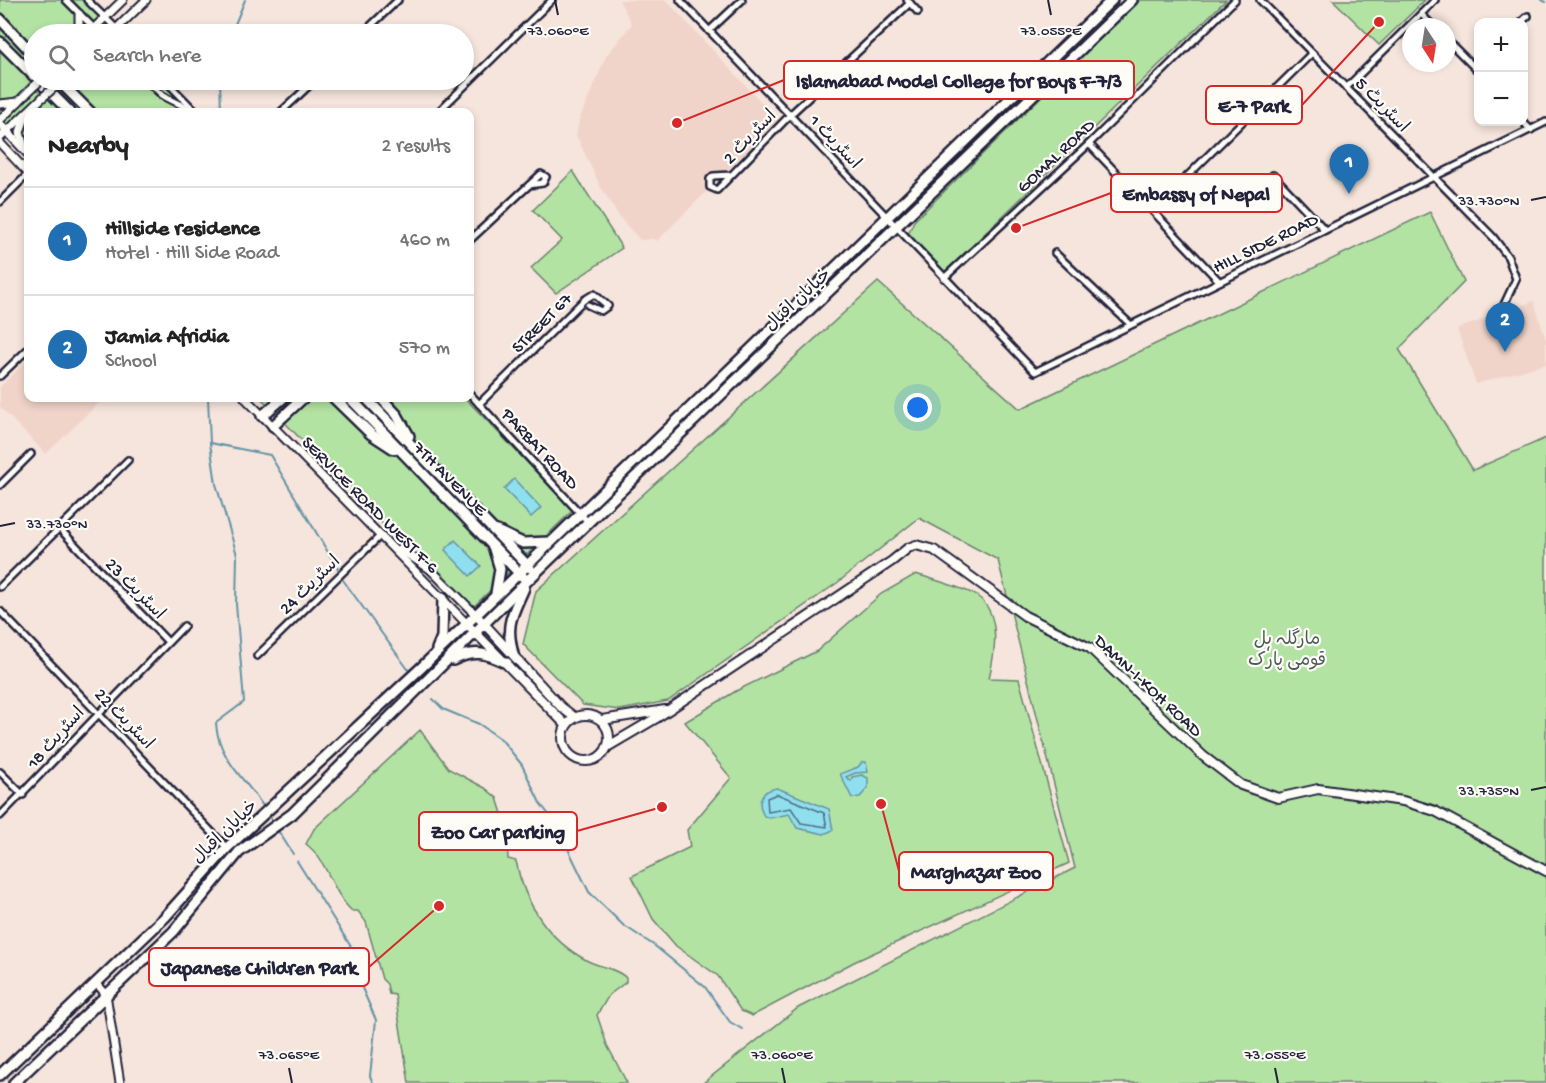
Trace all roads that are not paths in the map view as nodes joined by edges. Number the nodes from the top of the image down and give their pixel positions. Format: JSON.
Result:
{"nodes":[{"id":1,"x":66,"y":0,"type":"edge"},
{"id":2,"x":87,"y":0,"type":"edge"},
{"id":3,"x":123,"y":0,"type":"edge"},
{"id":4,"x":146,"y":0,"type":"edge"},
{"id":5,"x":398,"y":0,"type":"edge"},
{"id":6,"x":552,"y":0,"type":"edge"},
{"id":7,"x":680,"y":0,"type":"edge"},
{"id":8,"x":742,"y":0,"type":"edge"},
{"id":9,"x":1112,"y":0,"type":"edge"},
{"id":10,"x":1132,"y":0,"type":"edge"},
{"id":11,"x":1234,"y":0,"type":"edge"},
{"id":12,"x":1260,"y":0,"type":"edge"},
{"id":13,"x":1435,"y":0,"type":"edge"},
{"id":14,"x":909,"y":2,"type":"edge"},
{"id":15,"x":918,"y":12,"type":"dead end"},
{"id":16,"x":79,"y":14,"type":"junction"},
{"id":17,"x":1421,"y":14,"type":"junction"},
{"id":18,"x":1528,"y":16,"type":"dead end"},
{"id":19,"x":105,"y":18,"type":"junction"},
{"id":20,"x":1425,"y":18,"type":"edge"},
{"id":21,"x":1526,"y":18,"type":"edge"},
{"id":22,"x":0,"y":19,"type":"edge"},
{"id":23,"x":79,"y":24,"type":"edge"},
{"id":24,"x":89,"y":24,"type":"edge"},
{"id":25,"x":99,"y":24,"type":"edge"},
{"id":26,"x":109,"y":24,"type":"edge"},
{"id":27,"x":124,"y":24,"type":"edge"},
{"id":28,"x":373,"y":24,"type":"edge"},
{"id":29,"x":709,"y":31,"type":"junction"},
{"id":30,"x":0,"y":42,"type":"edge"},
{"id":31,"x":24,"y":44,"type":"edge"},
{"id":32,"x":1456,"y":49,"type":"edge"},
{"id":33,"x":1312,"y":53,"type":"junction"},
{"id":34,"x":1473,"y":66,"type":"edge"},
{"id":35,"x":24,"y":67,"type":"edge"},
{"id":36,"x":474,"y":77,"type":"edge"},
{"id":37,"x":1346,"y":88,"type":"junction"},
{"id":38,"x":29,"y":90,"type":"edge"},
{"id":39,"x":47,"y":90,"type":"edge"},
{"id":40,"x":51,"y":90,"type":"edge"},
{"id":41,"x":68,"y":90,"type":"edge"},
{"id":42,"x":157,"y":90,"type":"edge"},
{"id":43,"x":175,"y":90,"type":"edge"},
{"id":44,"x":304,"y":90,"type":"edge"},
{"id":45,"x":460,"y":90,"type":"edge"},
{"id":46,"x":19,"y":102,"type":"junction"},
{"id":47,"x":0,"y":104,"type":"edge"},
{"id":48,"x":33,"y":108,"type":"edge"},
{"id":49,"x":66,"y":108,"type":"edge"},
{"id":50,"x":86,"y":108,"type":"edge"},
{"id":51,"x":188,"y":108,"type":"edge"},
{"id":52,"x":192,"y":108,"type":"edge"},
{"id":53,"x":285,"y":108,"type":"edge"},
{"id":54,"x":442,"y":108,"type":"edge"},
{"id":55,"x":790,"y":114,"type":"junction"},
{"id":56,"x":24,"y":117,"type":"edge"},
{"id":57,"x":0,"y":122,"type":"edge"},
{"id":58,"x":24,"y":122,"type":"edge"},
{"id":59,"x":1546,"y":122,"type":"edge"},
{"id":60,"x":1527,"y":126,"type":"edge"},
{"id":61,"x":1531,"y":130,"type":"junction"},
{"id":62,"x":8,"y":132,"type":"junction"},
{"id":63,"x":0,"y":138,"type":"edge"},
{"id":64,"x":0,"y":143,"type":"edge"},
{"id":65,"x":24,"y":144,"type":"edge"},
{"id":66,"x":1089,"y":144,"type":"junction"},
{"id":67,"x":24,"y":150,"type":"edge"},
{"id":68,"x":24,"y":169,"type":"edge"},
{"id":69,"x":1273,"y":175,"type":"dead end"},
{"id":70,"x":731,"y":176,"type":"dead end"},
{"id":71,"x":24,"y":177,"type":"edge"},
{"id":72,"x":1434,"y":177,"type":"junction"},
{"id":73,"x":530,"y":185,"type":"dead end"},
{"id":74,"x":0,"y":202,"type":"edge"},
{"id":75,"x":1153,"y":210,"type":"junction"},
{"id":76,"x":886,"y":217,"type":"junction"},
{"id":77,"x":896,"y":228,"type":"junction"},
{"id":78,"x":1324,"y":230,"type":"junction"},
{"id":79,"x":474,"y":236,"type":"edge"},
{"id":80,"x":1054,"y":253,"type":"dead end"},
{"id":81,"x":944,"y":278,"type":"junction"},
{"id":82,"x":1220,"y":281,"type":"junction"},
{"id":83,"x":588,"y":305,"type":"dead end"},
{"id":84,"x":1502,"y":309,"type":"dead end"},
{"id":85,"x":1130,"y":324,"type":"junction"},
{"id":86,"x":24,"y":353,"type":"edge"},
{"id":87,"x":1062,"y":358,"type":"joint"},
{"id":88,"x":0,"y":376,"type":"edge"},
{"id":89,"x":474,"y":398,"type":"edge"},
{"id":90,"x":249,"y":402,"type":"edge"},
{"id":91,"x":278,"y":402,"type":"edge"},
{"id":92,"x":299,"y":402,"type":"edge"},
{"id":93,"x":338,"y":402,"type":"edge"},
{"id":94,"x":354,"y":402,"type":"edge"},
{"id":95,"x":370,"y":402,"type":"edge"},
{"id":96,"x":385,"y":402,"type":"edge"},
{"id":97,"x":479,"y":404,"type":"junction"},
{"id":98,"x":262,"y":416,"type":"junction"},
{"id":99,"x":273,"y":426,"type":"junction"},
{"id":100,"x":416,"y":448,"type":"junction"},
{"id":101,"x":31,"y":454,"type":"dead end"},
{"id":102,"x":409,"y":459,"type":"junction"},
{"id":103,"x":128,"y":460,"type":"dead end"},
{"id":104,"x":0,"y":485,"type":"edge"},
{"id":105,"x":580,"y":512,"type":"junction"},
{"id":106,"x":590,"y":524,"type":"junction"},
{"id":107,"x":59,"y":528,"type":"junction"},
{"id":108,"x":492,"y":529,"type":"junction"},
{"id":109,"x":381,"y":535,"type":"junction"},
{"id":110,"x":549,"y":542,"type":"junction"},
{"id":111,"x":493,"y":544,"type":"junction"},
{"id":112,"x":522,"y":568,"type":"junction"},
{"id":113,"x":536,"y":574,"type":"junction"},
{"id":114,"x":527,"y":582,"type":"junction"},
{"id":115,"x":0,"y":588,"type":"edge"},
{"id":116,"x":496,"y":593,"type":"junction"},
{"id":117,"x":442,"y":598,"type":"junction"},
{"id":118,"x":0,"y":611,"type":"edge"},
{"id":119,"x":476,"y":614,"type":"junction"},
{"id":120,"x":466,"y":623,"type":"junction"},
{"id":121,"x":485,"y":623,"type":"junction"},
{"id":122,"x":184,"y":626,"type":"dead end"},
{"id":123,"x":476,"y":633,"type":"junction"},
{"id":124,"x":168,"y":642,"type":"junction"},
{"id":125,"x":435,"y":654,"type":"junction"},
{"id":126,"x":513,"y":654,"type":"junction"},
{"id":127,"x":257,"y":656,"type":"dead end"},
{"id":128,"x":448,"y":663,"type":"junction"},
{"id":129,"x":507,"y":663,"type":"junction"},
{"id":130,"x":667,"y":710,"type":"junction"},
{"id":131,"x":98,"y":712,"type":"junction"},
{"id":132,"x":574,"y":717,"type":"junction"},
{"id":133,"x":602,"y":720,"type":"junction"},
{"id":134,"x":566,"y":725,"type":"junction"},
{"id":135,"x":607,"y":747,"type":"junction"},
{"id":136,"x":0,"y":772,"type":"edge"},
{"id":137,"x":23,"y":795,"type":"junction"},
{"id":138,"x":0,"y":816,"type":"edge"},
{"id":139,"x":227,"y":848,"type":"junction"},
{"id":140,"x":1546,"y":871,"type":"edge"},
{"id":141,"x":96,"y":983,"type":"junction"},
{"id":142,"x":106,"y":994,"type":"junction"},
{"id":143,"x":0,"y":1075,"type":"edge"},
{"id":144,"x":14,"y":1083,"type":"edge"},
{"id":145,"x":120,"y":1083,"type":"edge"}],
"edges":[{"from":1,"to":16,"type":"street"},
{"from":2,"to":19,"type":"street"},
{"from":3,"to":19,"type":"street"},
{"from":4,"to":27,"type":"street"},
{"from":5,"to":28,"type":"street"},
{"from":6,"to":36,"type":"street"},
{"from":7,"to":29,"type":"street","name":"اسٹریٹ 1"},
{"from":8,"to":29,"type":"street"},
{"from":9,"to":76,"type":"main road","name":"خیابان اقبال"},
{"from":10,"to":77,"type":"main road","name":"خیابان اقبال"},
{"from":11,"to":66,"type":"street","name":"GOMAL ROAD"},
{"from":12,"to":33,"type":"street","name":"اسٹریٹ 5"},
{"from":13,"to":17,"type":"street"},
{"from":14,"to":15,"type":"street"},
{"from":14,"to":55,"type":"street","name":"اسٹریٹ 2"},
{"from":16,"to":23,"type":"street"},
{"from":16,"to":24,"type":"street"},
{"from":17,"to":20,"type":"street"},
{"from":17,"to":37,"type":"street"},
{"from":18,"to":21,"type":"street"},
{"from":19,"to":25,"type":"street"},
{"from":19,"to":26,"type":"street"},
{"from":22,"to":31,"type":"main road"},
{"from":29,"to":55,"type":"street","name":"اسٹریٹ 1"},
{"from":30,"to":35,"type":"main road"},
{"from":32,"to":34,"type":"street"},
{"from":33,"to":37,"type":"street","name":"اسٹریٹ 5"},
{"from":33,"to":75,"type":"street"},
{"from":37,"to":72,"type":"street","name":"اسٹریٹ 5"},
{"from":38,"to":46,"type":"street"},
{"from":39,"to":49,"type":"main road"},
{"from":40,"to":48,"type":"street","bridge":true},
{"from":41,"to":50,"type":"main road"},
{"from":42,"to":51,"type":"street"},
{"from":43,"to":52,"type":"street"},
{"from":44,"to":53,"type":"street"},
{"from":45,"to":54,"type":"street"},
{"from":46,"to":47,"type":"street"},
{"from":46,"to":57,"type":"street"},
{"from":55,"to":70,"type":"street","name":"اسٹریٹ 2"},
{"from":55,"to":76,"type":"street","name":"اسٹریٹ 1"},
{"from":56,"to":62,"type":"street"},
{"from":57,"to":62,"type":"street"},
{"from":58,"to":65,"type":"street"},
{"from":59,"to":61,"type":"street","name":"HILL SIDE ROAD"},
{"from":60,"to":61,"type":"street"},
{"from":61,"to":72,"type":"street","name":"HILL SIDE ROAD"},
{"from":62,"to":63,"type":"street"},
{"from":62,"to":67,"type":"street"},
{"from":64,"to":68,"type":"street"},
{"from":66,"to":75,"type":"street"},
{"from":66,"to":81,"type":"street","name":"GOMAL ROAD"},
{"from":69,"to":78,"type":"street"},
{"from":71,"to":74,"type":"street"},
{"from":72,"to":78,"type":"street","name":"HILL SIDE ROAD"},
{"from":72,"to":84,"type":"street","name":"اسٹریٹ 5"},
{"from":73,"to":79,"type":"street"},
{"from":75,"to":82,"type":"street"},
{"from":76,"to":77,"type":"street","name":"اسٹریٹ 1"},
{"from":76,"to":105,"type":"main road","name":"خیابان اقبال"},
{"from":77,"to":81,"type":"street","name":"اسٹریٹ 1"},
{"from":77,"to":106,"type":"main road","name":"خیابان اقبال"},
{"from":78,"to":82,"type":"street","name":"HILL SIDE ROAD"},
{"from":80,"to":85,"type":"street"},
{"from":81,"to":87,"type":"street","name":"اسٹریٹ 1"},
{"from":82,"to":85,"type":"street","name":"HILL SIDE ROAD"},
{"from":83,"to":97,"type":"street","name":"STREET 67"},
{"from":85,"to":87,"type":"street","name":"HILL SIDE ROAD"},
{"from":86,"to":88,"type":"street"},
{"from":89,"to":97,"type":"street","name":"PARBAT ROAD"},
{"from":90,"to":98,"type":"street","name":"SERVICE ROAD WEST F-6"},
{"from":91,"to":98,"type":"main road"},
{"from":92,"to":99,"type":"main road"},
{"from":93,"to":102,"type":"main road"},
{"from":94,"to":102,"type":"main road","name":"7TH AVENUE"},
{"from":95,"to":100,"type":"main road","name":"7TH AVENUE"},
{"from":96,"to":100,"type":"main road"},
{"from":97,"to":105,"type":"street","name":"PARBAT ROAD"},
{"from":98,"to":99,"type":"street","name":"SERVICE ROAD WEST F-6"},
{"from":99,"to":109,"type":"street","name":"SERVICE ROAD WEST F-6"},
{"from":100,"to":108,"type":"main road","name":"7TH AVENUE"},
{"from":101,"to":104,"type":"street"},
{"from":102,"to":111,"type":"main road","name":"7TH AVENUE"},
{"from":103,"to":107,"type":"street"},
{"from":105,"to":106,"type":"street","name":"PARBAT ROAD"},
{"from":105,"to":110,"type":"main road","name":"خیابان اقبال"},
{"from":106,"to":113,"type":"main road","name":"خیابان اقبال"},
{"from":107,"to":115,"type":"street"},
{"from":107,"to":124,"type":"street","name":"اسٹریٹ 23"},
{"from":108,"to":110,"type":"main road"},
{"from":108,"to":112,"type":"main road","name":"7TH AVENUE"},
{"from":109,"to":117,"type":"street","name":"SERVICE ROAD WEST F-6"},
{"from":109,"to":119,"type":"street"},
{"from":109,"to":127,"type":"street","name":"اسٹریٹ 24"},
{"from":110,"to":112,"type":"main road","name":"خیابان اقبال"},
{"from":111,"to":112,"type":"main road","name":"7TH AVENUE"},
{"from":111,"to":116,"type":"main road"},
{"from":112,"to":113,"type":"main road","name":"7TH AVENUE"},
{"from":112,"to":114,"type":"main road","name":"7TH AVENUE"},
{"from":112,"to":116,"type":"main road","name":"خیابان اقبال"},
{"from":113,"to":114,"type":"main road","name":"خیابان اقبال"},
{"from":114,"to":121,"type":"main road","name":"خیابان اقبال"},
{"from":114,"to":126,"type":"main road"},
{"from":116,"to":119,"type":"main road","name":"خیابان اقبال"},
{"from":117,"to":120,"type":"street","name":"SERVICE ROAD WEST F-6"},
{"from":117,"to":125,"type":"main road"},
{"from":118,"to":131,"type":"street","name":"اسٹریٹ 22"},
{"from":119,"to":120,"type":"main road","name":"خیابان اقبال"},
{"from":119,"to":121,"type":"main road"},
{"from":120,"to":123,"type":"main road","name":"SERVICE ROAD WEST F-6"},
{"from":120,"to":125,"type":"main road","name":"خیابان اقبال"},
{"from":121,"to":123,"type":"main road","name":"خیابان اقبال"},
{"from":121,"to":126,"type":"main road"},
{"from":122,"to":124,"type":"street","name":"اسٹریٹ 18"},
{"from":123,"to":128,"type":"main road","name":"خیابان اقبال"},
{"from":123,"to":129,"type":"main road"},
{"from":124,"to":131,"type":"street","name":"اسٹریٹ 18"},
{"from":125,"to":139,"type":"main road","name":"خیابان اقبال"},
{"from":126,"to":132,"type":"main road"},
{"from":128,"to":129,"type":"main road"},
{"from":128,"to":142,"type":"main road","name":"خیابان اقبال"},
{"from":129,"to":134,"type":"main road"},
{"from":130,"to":133,"type":"main road"},
{"from":130,"to":135,"type":"main road","name":"DAMN-I-KOH ROAD"},
{"from":130,"to":140,"type":"main road","name":"DAMN-I-KOH ROAD"},
{"from":131,"to":137,"type":"street","name":"اسٹریٹ 18"},
{"from":131,"to":139,"type":"street","name":"اسٹریٹ 22"},
{"from":132,"to":133,"type":"main road"},
{"from":132,"to":134,"type":"main road"},
{"from":133,"to":135,"type":"main road"},
{"from":134,"to":135,"type":"main road"},
{"from":136,"to":137,"type":"street"},
{"from":137,"to":138,"type":"street","name":"اسٹریٹ 18"},
{"from":139,"to":141,"type":"main road","name":"خیابان اقبال"},
{"from":141,"to":142,"type":"street"},
{"from":141,"to":143,"type":"main road","name":"خیابان اقبال"},
{"from":142,"to":144,"type":"main road","name":"خیابان اقبال"},
{"from":142,"to":145,"type":"street"}]}
